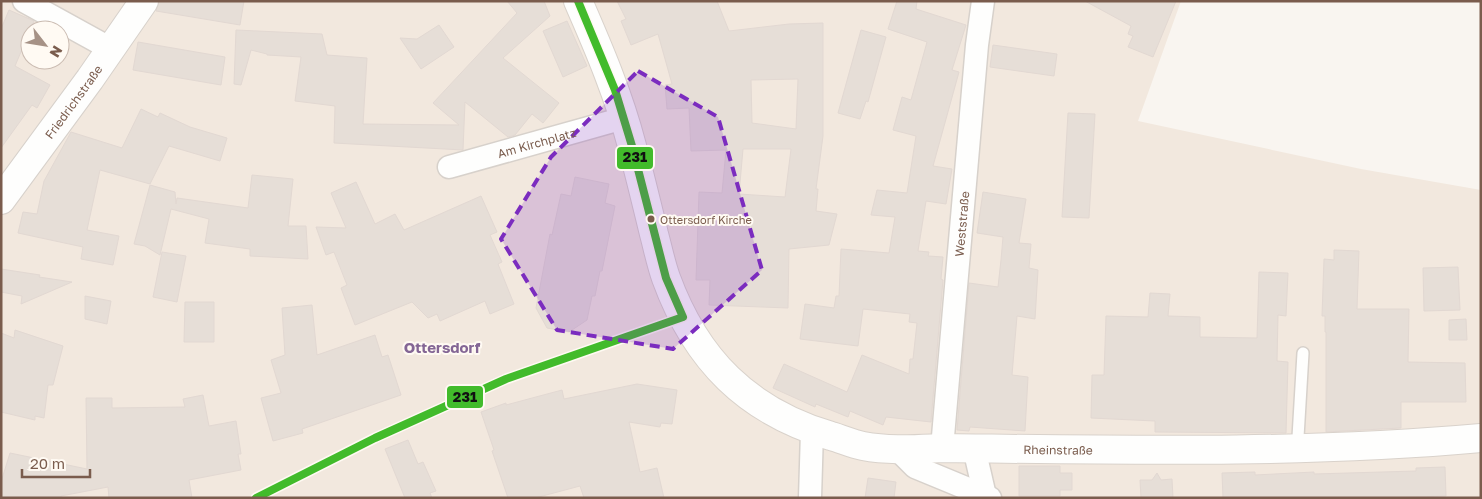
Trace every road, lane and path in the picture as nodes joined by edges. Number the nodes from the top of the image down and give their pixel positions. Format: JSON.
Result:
{"nodes":[{"id":1,"x":24,"y":1,"type":"edge"},
{"id":2,"x":144,"y":1,"type":"edge"},
{"id":3,"x":578,"y":1,"type":"edge"},
{"id":4,"x":983,"y":1,"type":"edge"},
{"id":5,"x":111,"y":49,"type":"junction"},
{"id":6,"x":624,"y":118,"type":"junction"},
{"id":7,"x":449,"y":167,"type":"dead end"},
{"id":8,"x":1,"y":200,"type":"edge"},
{"id":9,"x":1302,"y":353,"type":"dead end"},
{"id":10,"x":812,"y":430,"type":"junction"},
{"id":11,"x":1481,"y":438,"type":"edge"},
{"id":12,"x":942,"y":448,"type":"junction"},
{"id":13,"x":974,"y":448,"type":"junction"},
{"id":14,"x":896,"y":449,"type":"junction"},
{"id":15,"x":1301,"y":450,"type":"junction"},
{"id":16,"x":988,"y":497,"type":"edge"},
{"id":17,"x":810,"y":498,"type":"edge"}],
"edges":[{"from":1,"to":5,"type":"street"},
{"from":2,"to":5,"type":"main road","name":"Friedrichstraße"},
{"from":3,"to":6,"type":"main road","name":"Rheinstraße"},
{"from":4,"to":12,"type":"street","name":"Weststraße"},
{"from":5,"to":8,"type":"main road","name":"Friedrichstraße"},
{"from":6,"to":7,"type":"street","name":"Am Kirchplatz"},
{"from":6,"to":10,"type":"main road","name":"Rheinstraße"},
{"from":9,"to":15,"type":"lane"},
{"from":10,"to":14,"type":"main road","name":"Rheinstraße"},
{"from":10,"to":17,"type":"street"},
{"from":11,"to":15,"type":"main road","name":"Rheinstraße"},
{"from":12,"to":13,"type":"main road","name":"Rheinstraße"},
{"from":12,"to":14,"type":"main road","name":"Rheinstraße"},
{"from":13,"to":15,"type":"main road","name":"Rheinstraße"},
{"from":13,"to":16,"type":"street"},
{"from":14,"to":16,"type":"street"}]}
